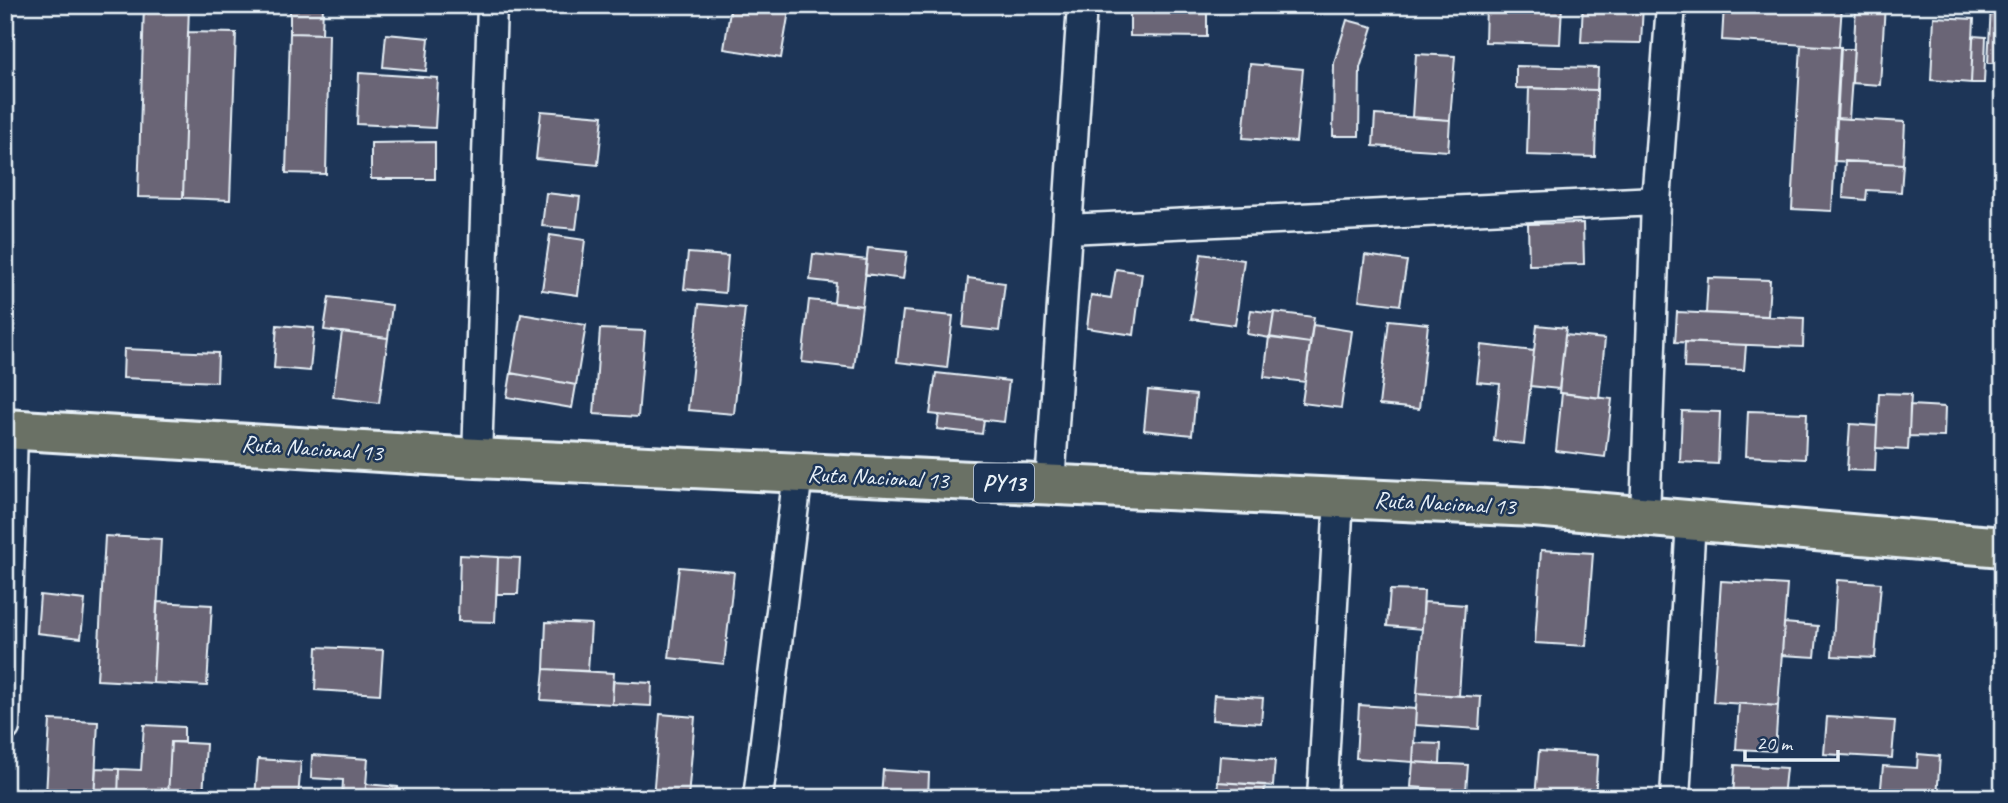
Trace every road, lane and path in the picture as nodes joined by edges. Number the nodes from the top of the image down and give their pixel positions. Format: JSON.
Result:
{"nodes":[{"id":1,"x":492,"y":5,"type":"edge"},
{"id":2,"x":1083,"y":5,"type":"edge"},
{"id":3,"x":1671,"y":5,"type":"edge"},
{"id":4,"x":1656,"y":201,"type":"junction"},
{"id":5,"x":1067,"y":229,"type":"junction"},
{"id":6,"x":9,"y":429,"type":"edge"},
{"id":7,"x":477,"y":458,"type":"junction"},
{"id":8,"x":798,"y":473,"type":"junction"},
{"id":9,"x":1050,"y":485,"type":"junction"},
{"id":10,"x":1339,"y":498,"type":"junction"},
{"id":11,"x":1645,"y":517,"type":"junction"},
{"id":12,"x":1691,"y":520,"type":"junction"},
{"id":13,"x":2003,"y":547,"type":"edge"},
{"id":14,"x":5,"y":727,"type":"edge"},
{"id":15,"x":758,"y":798,"type":"edge"},
{"id":16,"x":1322,"y":798,"type":"edge"},
{"id":17,"x":1675,"y":798,"type":"edge"}],
"edges":[{"from":1,"to":7,"type":"street"},
{"from":2,"to":5,"type":"street"},
{"from":3,"to":4,"type":"street"},
{"from":4,"to":5,"type":"street"},
{"from":4,"to":11,"type":"street"},
{"from":5,"to":9,"type":"street"},
{"from":6,"to":7,"type":"highway","name":"Ruta Nacional 13","number":"PY13"},
{"from":6,"to":14,"type":"street"},
{"from":7,"to":8,"type":"highway","name":"Ruta Nacional 13","number":"PY13"},
{"from":8,"to":9,"type":"highway","name":"Ruta Nacional 13","number":"PY13"},
{"from":8,"to":15,"type":"street"},
{"from":9,"to":10,"type":"highway","name":"Ruta Nacional 13","number":"PY13"},
{"from":10,"to":11,"type":"highway","name":"Ruta Nacional 13","number":"PY13"},
{"from":10,"to":16,"type":"street"},
{"from":11,"to":12,"type":"highway","name":"Ruta Nacional 13","number":"PY13"},
{"from":12,"to":13,"type":"highway","name":"Ruta Nacional 13","number":"PY13"},
{"from":12,"to":17,"type":"street"}]}
